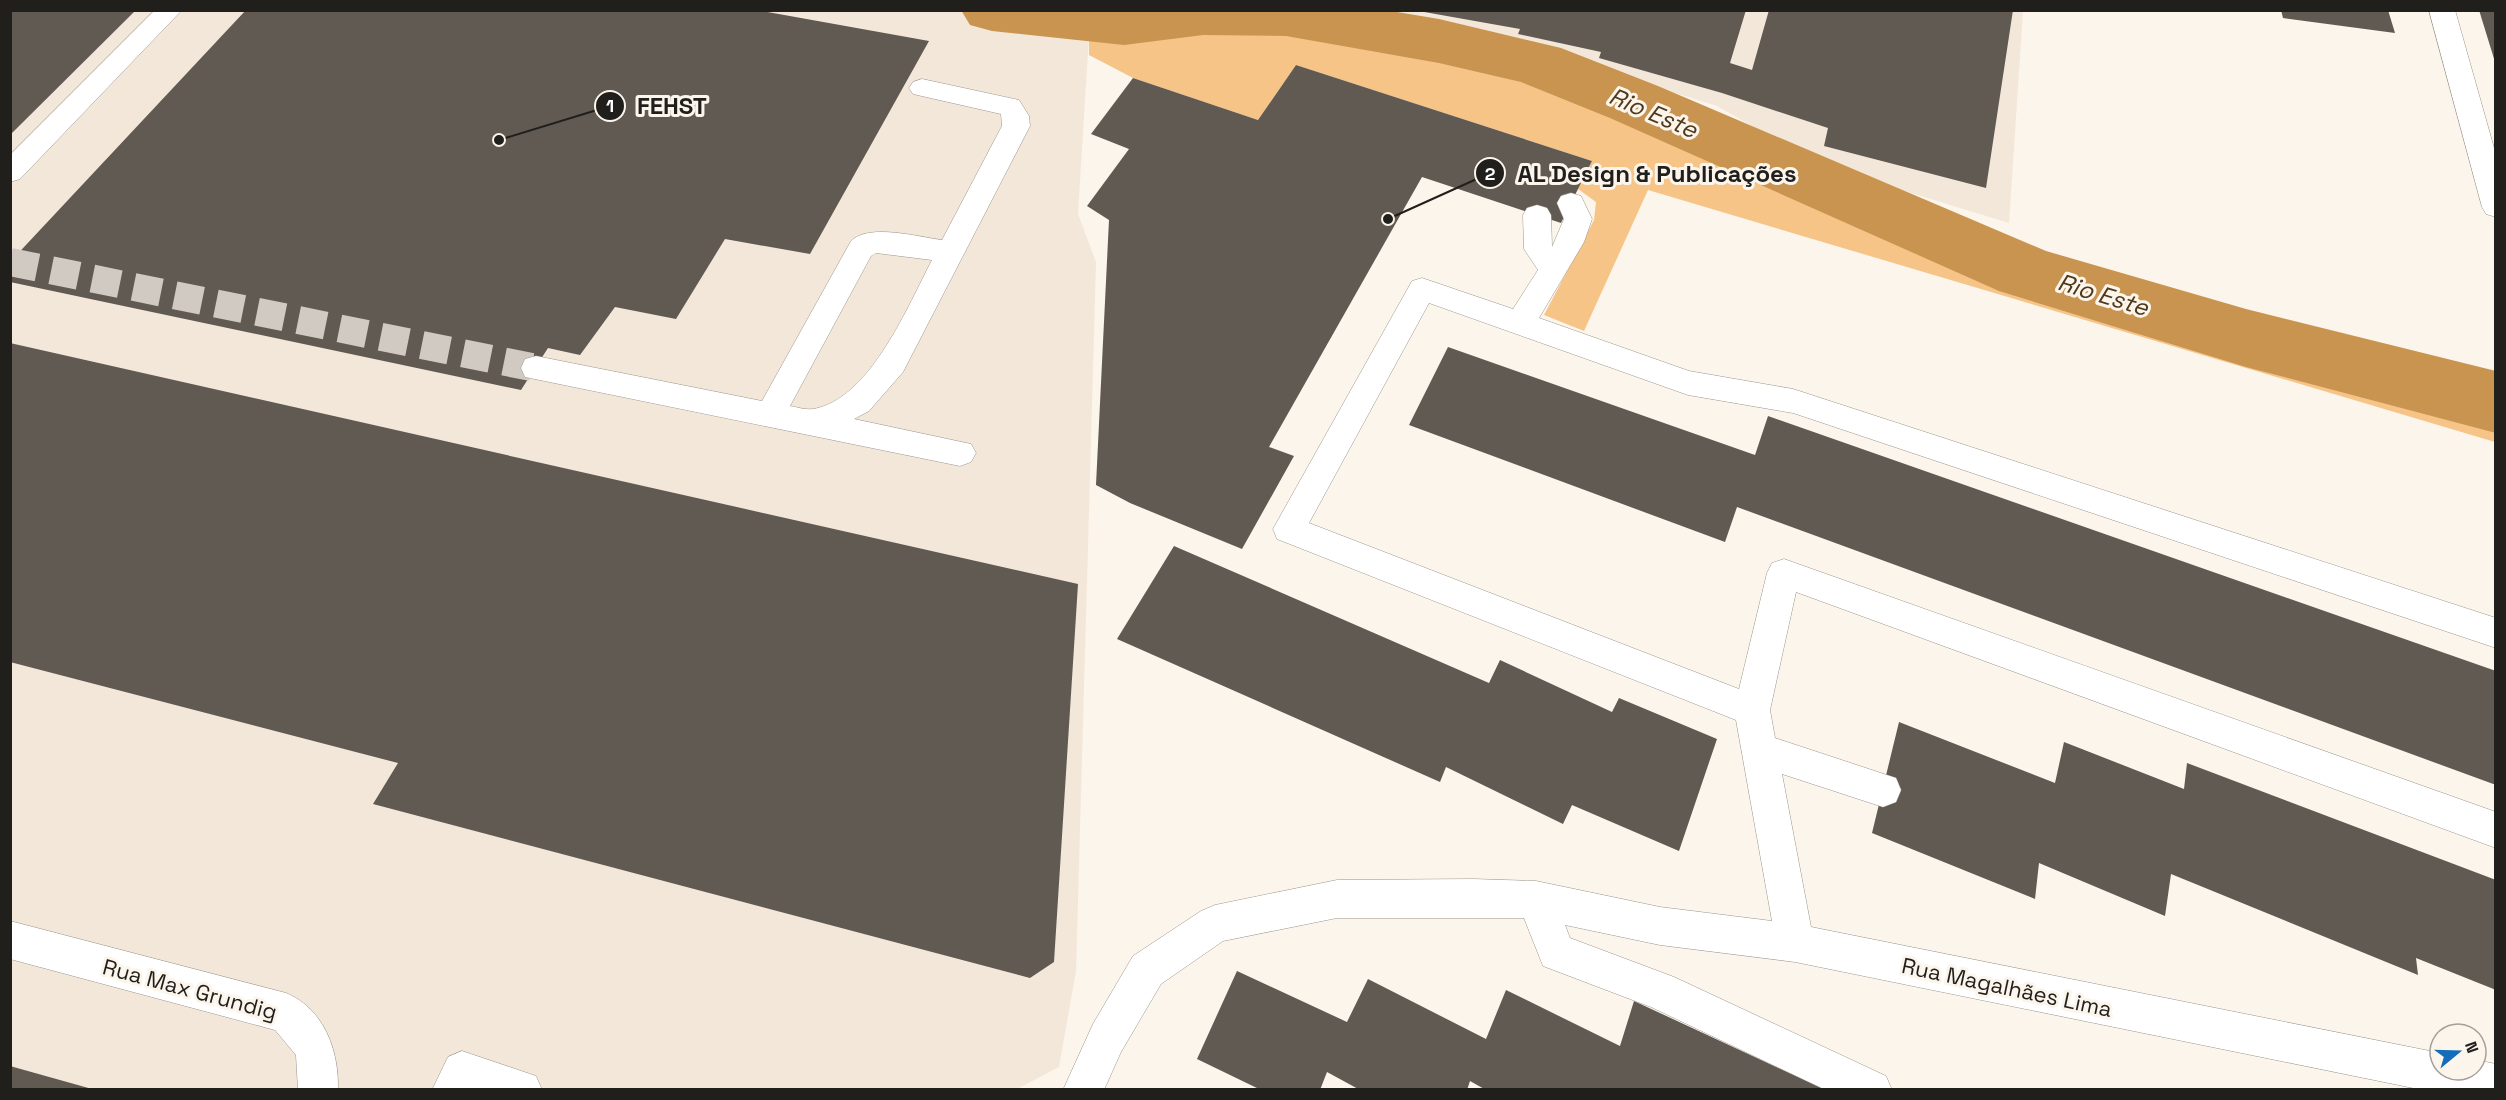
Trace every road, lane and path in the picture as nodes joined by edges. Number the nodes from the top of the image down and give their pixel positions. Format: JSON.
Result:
{"nodes":[{"id":1,"x":170,"y":10,"type":"edge"},
{"id":2,"x":2442,"y":10,"type":"edge"},
{"id":3,"x":922,"y":88,"type":"dead end"},
{"id":4,"x":10,"y":172,"type":"edge"},
{"id":5,"x":1571,"y":203,"type":"dead end"},
{"id":6,"x":2496,"y":207,"type":"edge"},
{"id":7,"x":1537,"y":215,"type":"dead end"},
{"id":8,"x":950,"y":252,"type":"junction"},
{"id":9,"x":1553,"y":269,"type":"junction"},
{"id":10,"x":1519,"y":325,"type":"junction"},
{"id":11,"x":536,"y":368,"type":"tunnel mouth"},
{"id":12,"x":770,"y":415,"type":"junction"},
{"id":13,"x":806,"y":422,"type":"junction"},
{"id":14,"x":960,"y":453,"type":"dead end"},
{"id":15,"x":2496,"y":633,"type":"edge"},
{"id":16,"x":1752,"y":710,"type":"junction"},
{"id":17,"x":1760,"y":750,"type":"junction"},
{"id":18,"x":1883,"y":790,"type":"dead end"},
{"id":19,"x":2496,"y":830,"type":"edge"},
{"id":20,"x":1536,"y":900,"type":"junction"},
{"id":21,"x":10,"y":940,"type":"edge"},
{"id":22,"x":1795,"y":944,"type":"junction"},
{"id":23,"x":2484,"y":1085,"type":"edge"},
{"id":24,"x":318,"y":1089,"type":"edge"},
{"id":25,"x":452,"y":1089,"type":"edge"},
{"id":26,"x":522,"y":1089,"type":"edge"},
{"id":27,"x":1083,"y":1089,"type":"edge"},
{"id":28,"x":1872,"y":1089,"type":"edge"}],
"edges":[{"from":1,"to":4,"type":"street"},
{"from":2,"to":6,"type":"street"},
{"from":3,"to":8,"type":"street"},
{"from":5,"to":9,"type":"street"},
{"from":7,"to":9,"type":"street"},
{"from":8,"to":12,"type":"street"},
{"from":8,"to":13,"type":"street"},
{"from":9,"to":10,"type":"street"},
{"from":10,"to":15,"type":"street"},
{"from":10,"to":16,"type":"street"},
{"from":11,"to":12,"type":"street"},
{"from":12,"to":13,"type":"street"},
{"from":13,"to":14,"type":"street"},
{"from":16,"to":17,"type":"street"},
{"from":16,"to":19,"type":"street"},
{"from":17,"to":18,"type":"street"},
{"from":17,"to":22,"type":"street"},
{"from":20,"to":22,"type":"street","name":"Rua Magalhães Lima"},
{"from":20,"to":27,"type":"street","name":"Rua Magalhães Lima"},
{"from":20,"to":28,"type":"street"},
{"from":21,"to":24,"type":"street","name":"Rua Max Grundig"},
{"from":22,"to":23,"type":"street","name":"Rua Magalhães Lima"},
{"from":25,"to":26,"type":"street"}]}
